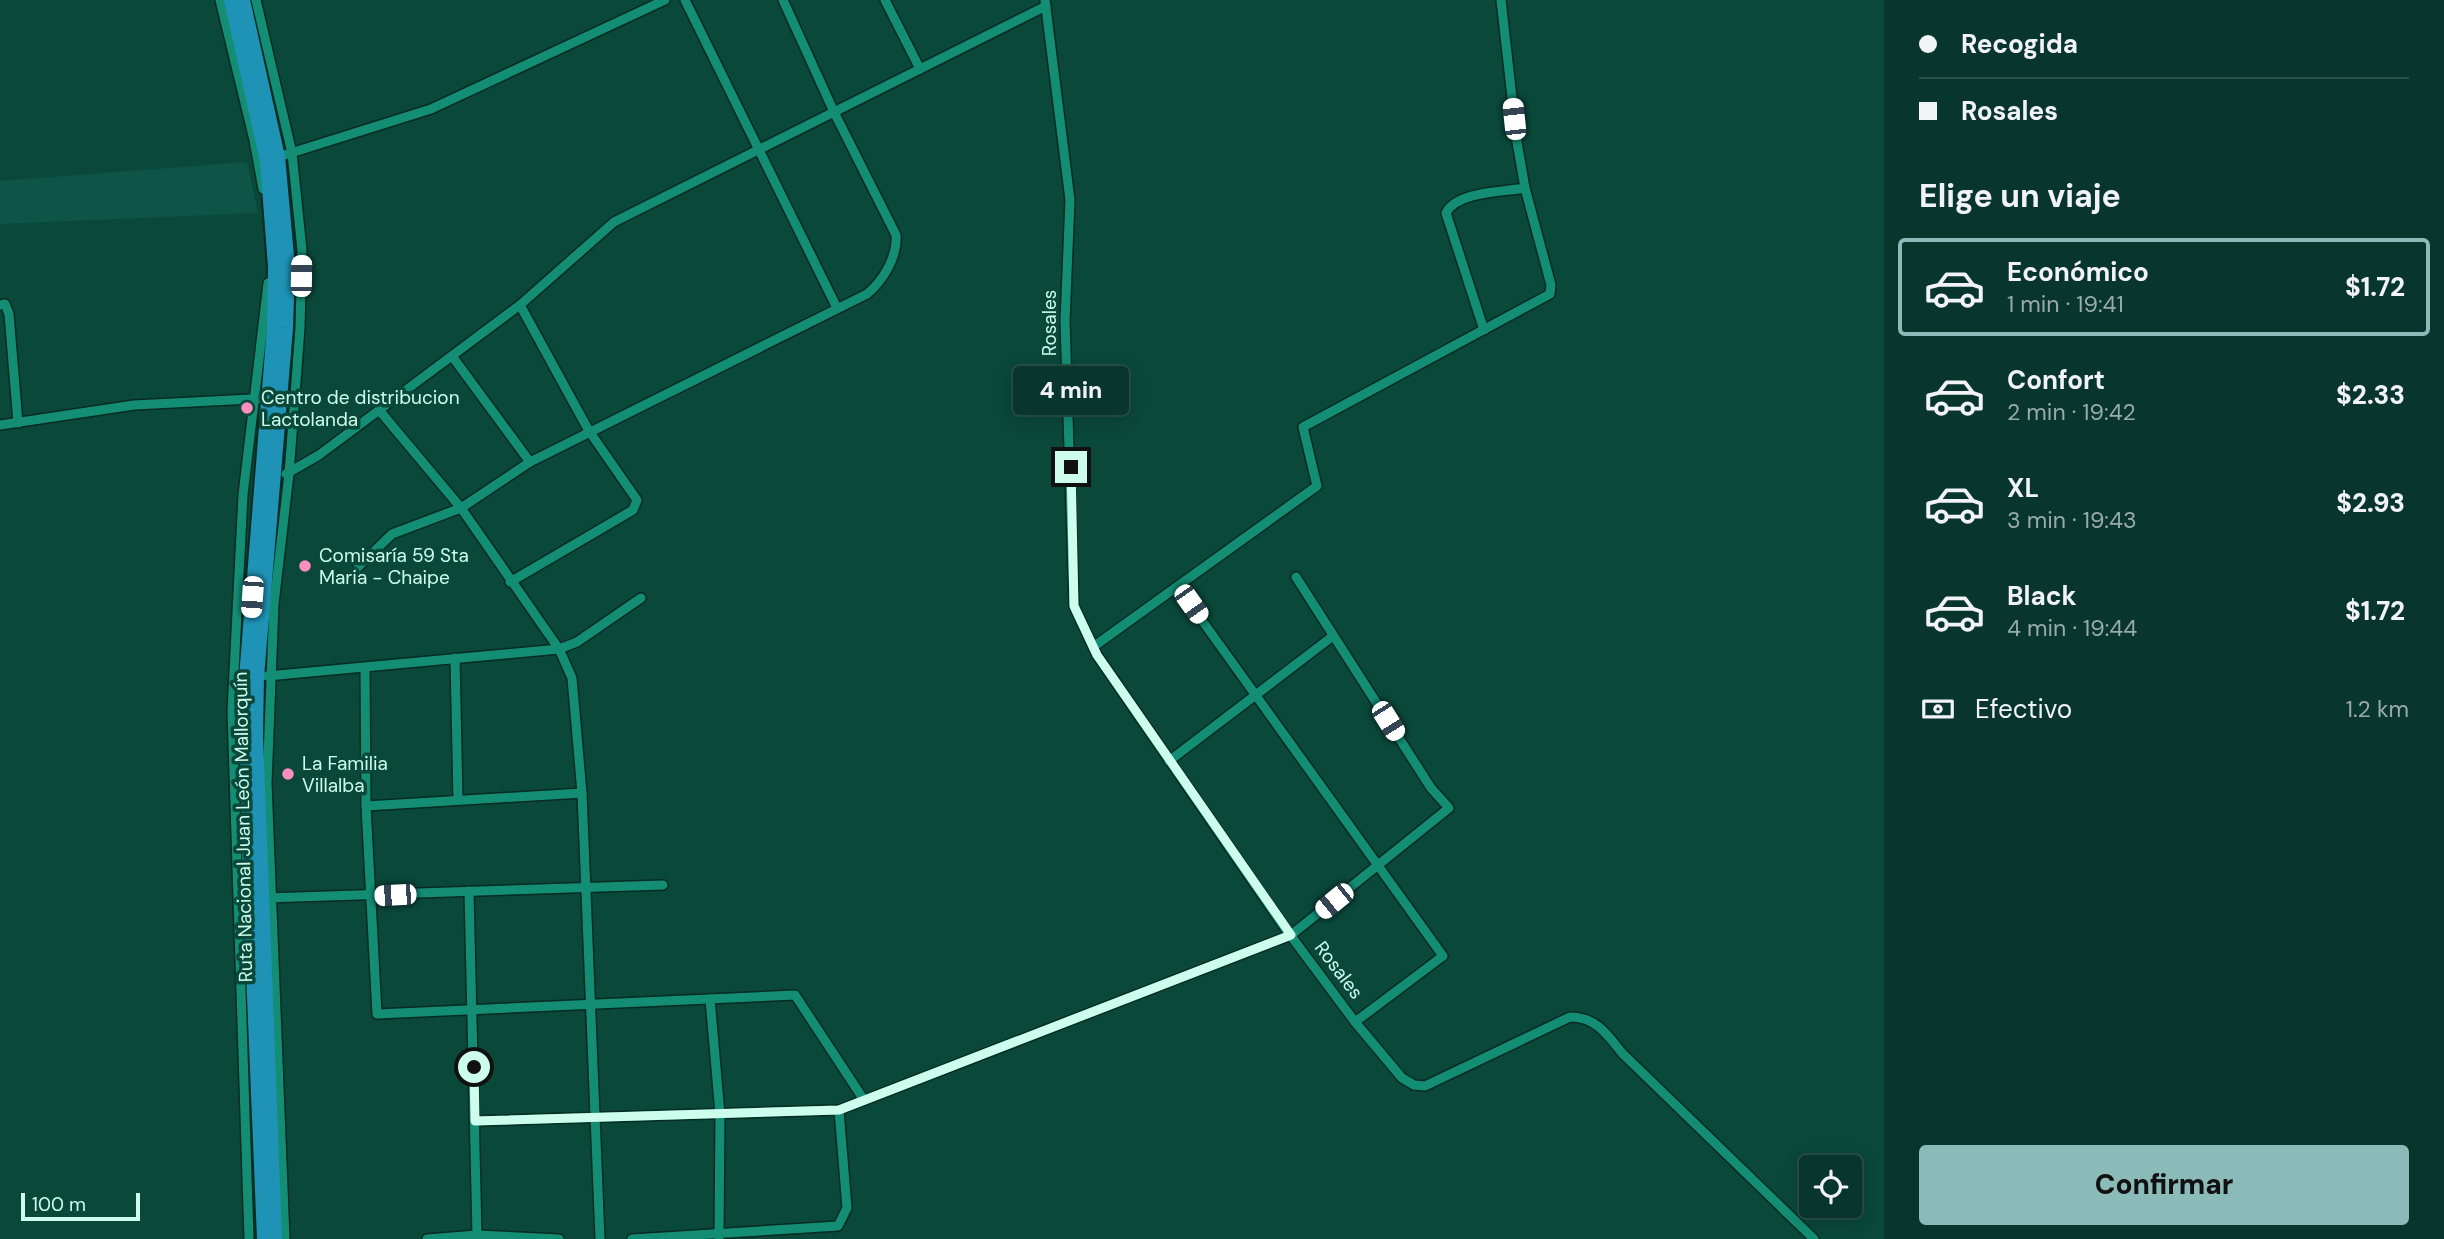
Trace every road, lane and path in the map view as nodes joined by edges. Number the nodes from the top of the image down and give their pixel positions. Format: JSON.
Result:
{"nodes":[{"id":1,"x":220,"y":0,"type":"edge"},
{"id":2,"x":231,"y":0,"type":"edge"},
{"id":3,"x":243,"y":0,"type":"edge"},
{"id":4,"x":256,"y":0,"type":"edge"},
{"id":5,"x":665,"y":0,"type":"edge"},
{"id":6,"x":685,"y":0,"type":"edge"},
{"id":7,"x":783,"y":0,"type":"edge"},
{"id":8,"x":885,"y":0,"type":"edge"},
{"id":9,"x":1501,"y":0,"type":"edge"},
{"id":10,"x":1045,"y":3,"type":"edge"},
{"id":11,"x":919,"y":69,"type":"junction"},
{"id":12,"x":834,"y":112,"type":"junction"},
{"id":13,"x":759,"y":149,"type":"junction"},
{"id":14,"x":285,"y":155,"type":"junction"},
{"id":15,"x":1525,"y":188,"type":"junction"},
{"id":16,"x":0,"y":305,"type":"edge"},
{"id":17,"x":520,"y":305,"type":"junction"},
{"id":18,"x":837,"y":308,"type":"junction"},
{"id":19,"x":1484,"y":330,"type":"junction"},
{"id":20,"x":285,"y":346,"type":"junction"},
{"id":21,"x":452,"y":356,"type":"junction"},
{"id":22,"x":263,"y":399,"type":"junction"},
{"id":23,"x":379,"y":410,"type":"junction"},
{"id":24,"x":18,"y":423,"type":"junction"},
{"id":25,"x":0,"y":425,"type":"edge"},
{"id":26,"x":589,"y":431,"type":"junction"},
{"id":27,"x":530,"y":462,"type":"junction"},
{"id":28,"x":281,"y":474,"type":"junction"},
{"id":29,"x":272,"y":495,"type":"junction"},
{"id":30,"x":461,"y":508,"type":"junction"},
{"id":31,"x":358,"y":567,"type":"dead end"},
{"id":32,"x":1296,"y":577,"type":"dead end"},
{"id":33,"x":510,"y":582,"type":"junction"},
{"id":34,"x":1178,"y":587,"type":"junction"},
{"id":35,"x":641,"y":598,"type":"dead end"},
{"id":36,"x":1333,"y":636,"type":"junction"},
{"id":37,"x":1093,"y":647,"type":"junction"},
{"id":38,"x":559,"y":649,"type":"junction"},
{"id":39,"x":455,"y":658,"type":"junction"},
{"id":40,"x":365,"y":668,"type":"junction"},
{"id":41,"x":252,"y":678,"type":"junction"},
{"id":42,"x":1257,"y":695,"type":"junction"},
{"id":43,"x":1170,"y":761,"type":"junction"},
{"id":44,"x":582,"y":793,"type":"junction"},
{"id":45,"x":458,"y":800,"type":"junction"},
{"id":46,"x":366,"y":806,"type":"junction"},
{"id":47,"x":1377,"y":866,"type":"junction"},
{"id":48,"x":663,"y":885,"type":"dead end"},
{"id":49,"x":586,"y":889,"type":"junction"},
{"id":50,"x":469,"y":891,"type":"junction"},
{"id":51,"x":371,"y":896,"type":"junction"},
{"id":52,"x":261,"y":898,"type":"junction"},
{"id":53,"x":1291,"y":935,"type":"junction"},
{"id":54,"x":710,"y":999,"type":"junction"},
{"id":55,"x":590,"y":1004,"type":"junction"},
{"id":56,"x":472,"y":1012,"type":"junction"},
{"id":57,"x":1355,"y":1022,"type":"junction"},
{"id":58,"x":864,"y":1100,"type":"junction"},
{"id":59,"x":839,"y":1110,"type":"junction"},
{"id":60,"x":720,"y":1114,"type":"junction"},
{"id":61,"x":595,"y":1119,"type":"junction"},
{"id":62,"x":475,"y":1121,"type":"junction"},
{"id":63,"x":477,"y":1235,"type":"junction"},
{"id":64,"x":719,"y":1236,"type":"edge"},
{"id":65,"x":249,"y":1239,"type":"edge"},
{"id":66,"x":264,"y":1239,"type":"edge"},
{"id":67,"x":275,"y":1239,"type":"edge"},
{"id":68,"x":285,"y":1239,"type":"edge"},
{"id":69,"x":426,"y":1239,"type":"edge"},
{"id":70,"x":559,"y":1239,"type":"edge"},
{"id":71,"x":600,"y":1239,"type":"edge"},
{"id":72,"x":632,"y":1239,"type":"edge"},
{"id":73,"x":1814,"y":1239,"type":"edge"}],
"edges":[{"from":1,"to":22,"type":"street"},
{"from":2,"to":22,"type":"highway","name":"Ruta Nacional Juan León Mallorquín"},
{"from":3,"to":14,"type":"highway","name":"Ruta Nacional Juan León Mallorquín"},
{"from":4,"to":14,"type":"street"},
{"from":5,"to":14,"type":"street"},
{"from":6,"to":13,"type":"street"},
{"from":7,"to":12,"type":"street"},
{"from":8,"to":11,"type":"street"},
{"from":9,"to":15,"type":"street"},
{"from":10,"to":11,"type":"street"},
{"from":10,"to":37,"type":"street","name":"Rosales"},
{"from":11,"to":12,"type":"street"},
{"from":12,"to":13,"type":"street"},
{"from":12,"to":18,"type":"street"},
{"from":13,"to":17,"type":"street"},
{"from":13,"to":18,"type":"street"},
{"from":14,"to":20,"type":"highway","name":"Ruta Nacional Juan León Mallorquín"},
{"from":14,"to":28,"type":"street"},
{"from":15,"to":19,"type":"street"},
{"from":15,"to":19,"type":"street"},
{"from":16,"to":24,"type":"street"},
{"from":17,"to":21,"type":"street"},
{"from":17,"to":26,"type":"street"},
{"from":18,"to":26,"type":"street"},
{"from":19,"to":34,"type":"street"},
{"from":20,"to":22,"type":"street"},
{"from":20,"to":28,"type":"highway","name":"Ruta Nacional Juan León Mallorquín"},
{"from":21,"to":23,"type":"street"},
{"from":21,"to":27,"type":"street"},
{"from":22,"to":24,"type":"street"},
{"from":22,"to":29,"type":"street"},
{"from":22,"to":41,"type":"highway","name":"Ruta Nacional Juan León Mallorquín"},
{"from":23,"to":28,"type":"street"},
{"from":23,"to":30,"type":"street"},
{"from":24,"to":25,"type":"street"},
{"from":26,"to":27,"type":"street"},
{"from":26,"to":33,"type":"street"},
{"from":27,"to":30,"type":"street"},
{"from":28,"to":29,"type":"highway","name":"Ruta Nacional Juan León Mallorquín"},
{"from":28,"to":41,"type":"street"},
{"from":29,"to":41,"type":"highway","name":"Ruta Nacional Juan León Mallorquín"},
{"from":30,"to":31,"type":"street"},
{"from":30,"to":33,"type":"street"},
{"from":32,"to":36,"type":"street"},
{"from":33,"to":38,"type":"street"},
{"from":34,"to":37,"type":"street"},
{"from":34,"to":42,"type":"street"},
{"from":35,"to":38,"type":"street"},
{"from":36,"to":42,"type":"street"},
{"from":36,"to":47,"type":"street"},
{"from":37,"to":43,"type":"street","name":"Rosales"},
{"from":38,"to":39,"type":"street"},
{"from":38,"to":44,"type":"street"},
{"from":39,"to":40,"type":"street"},
{"from":39,"to":45,"type":"street"},
{"from":40,"to":41,"type":"street"},
{"from":40,"to":46,"type":"street"},
{"from":41,"to":52,"type":"highway","name":"Ruta Nacional Juan León Mallorquín"},
{"from":41,"to":52,"type":"street"},
{"from":41,"to":65,"type":"street"},
{"from":42,"to":43,"type":"street"},
{"from":42,"to":47,"type":"street"},
{"from":43,"to":53,"type":"street","name":"Rosales"},
{"from":44,"to":45,"type":"street"},
{"from":44,"to":49,"type":"street"},
{"from":45,"to":46,"type":"street"},
{"from":46,"to":51,"type":"street"},
{"from":47,"to":53,"type":"street"},
{"from":47,"to":57,"type":"street"},
{"from":48,"to":49,"type":"street"},
{"from":49,"to":50,"type":"street"},
{"from":49,"to":55,"type":"street"},
{"from":50,"to":51,"type":"street"},
{"from":50,"to":56,"type":"street"},
{"from":51,"to":52,"type":"street"},
{"from":51,"to":56,"type":"street"},
{"from":52,"to":66,"type":"highway","name":"Ruta Nacional Juan León Mallorquín"},
{"from":52,"to":67,"type":"highway","name":"Ruta Nacional Juan León Mallorquín"},
{"from":52,"to":68,"type":"street"},
{"from":53,"to":57,"type":"street","name":"Rosales"},
{"from":53,"to":58,"type":"street"},
{"from":54,"to":55,"type":"street"},
{"from":54,"to":58,"type":"street"},
{"from":54,"to":60,"type":"street"},
{"from":55,"to":56,"type":"street"},
{"from":55,"to":61,"type":"street"},
{"from":56,"to":62,"type":"street"},
{"from":57,"to":73,"type":"street","name":"Rosales"},
{"from":58,"to":59,"type":"street"},
{"from":59,"to":60,"type":"street"},
{"from":59,"to":64,"type":"street"},
{"from":60,"to":61,"type":"street"},
{"from":60,"to":64,"type":"street"},
{"from":61,"to":62,"type":"street"},
{"from":61,"to":71,"type":"street"},
{"from":62,"to":63,"type":"street"},
{"from":63,"to":69,"type":"street"},
{"from":63,"to":70,"type":"street"},
{"from":64,"to":72,"type":"street"}]}
